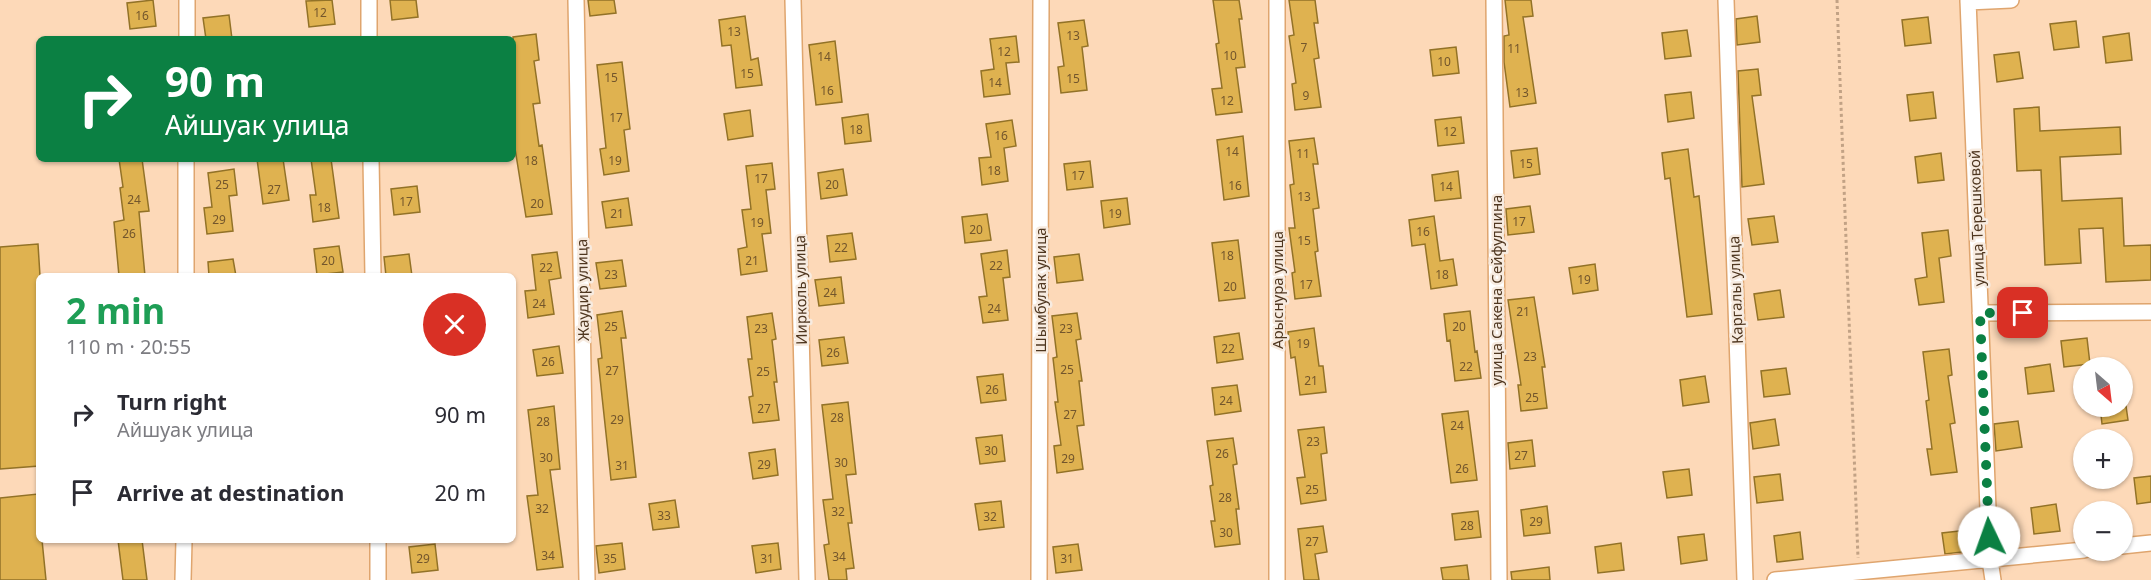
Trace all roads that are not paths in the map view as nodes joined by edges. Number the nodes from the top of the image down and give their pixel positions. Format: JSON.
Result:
{"nodes":[{"id":1,"x":187,"y":0,"type":"edge"},
{"id":2,"x":369,"y":0,"type":"edge"},
{"id":3,"x":576,"y":0,"type":"edge"},
{"id":4,"x":793,"y":0,"type":"edge"},
{"id":5,"x":1041,"y":0,"type":"edge"},
{"id":6,"x":1277,"y":0,"type":"edge"},
{"id":7,"x":1494,"y":0,"type":"edge"},
{"id":8,"x":1726,"y":0,"type":"edge"},
{"id":9,"x":2011,"y":0,"type":"edge"},
{"id":10,"x":1968,"y":1,"type":"edge"},
{"id":11,"x":187,"y":36,"type":"edge"},
{"id":12,"x":369,"y":36,"type":"edge"},
{"id":13,"x":186,"y":162,"type":"edge"},
{"id":14,"x":371,"y":162,"type":"edge"},
{"id":15,"x":186,"y":273,"type":"edge"},
{"id":16,"x":373,"y":273,"type":"edge"},
{"id":17,"x":2151,"y":312,"type":"edge"},
{"id":18,"x":1980,"y":313,"type":"junction"},
{"id":19,"x":184,"y":543,"type":"edge"},
{"id":20,"x":378,"y":543,"type":"edge"},
{"id":21,"x":2151,"y":543,"type":"edge"},
{"id":22,"x":2133,"y":545,"type":"edge"},
{"id":23,"x":2073,"y":551,"type":"edge"},
{"id":24,"x":1990,"y":560,"type":"junction"},
{"id":25,"x":183,"y":580,"type":"edge"},
{"id":26,"x":378,"y":580,"type":"edge"},
{"id":27,"x":588,"y":580,"type":"edge"},
{"id":28,"x":807,"y":580,"type":"edge"},
{"id":29,"x":1039,"y":580,"type":"edge"},
{"id":30,"x":1277,"y":580,"type":"edge"},
{"id":31,"x":1499,"y":580,"type":"edge"},
{"id":32,"x":1745,"y":580,"type":"edge"},
{"id":33,"x":1775,"y":580,"type":"edge"},
{"id":34,"x":1993,"y":580,"type":"edge"}],
"edges":[{"from":1,"to":11,"type":"street"},
{"from":2,"to":12,"type":"street"},
{"from":3,"to":27,"type":"street","name":"Жаудир улица"},
{"from":4,"to":28,"type":"street","name":"Иирколь улица"},
{"from":5,"to":29,"type":"street","name":"Шымбулак улица"},
{"from":6,"to":30,"type":"street","name":"Арыснура улица"},
{"from":7,"to":31,"type":"street","name":"улица Сакена Сейфуллина"},
{"from":8,"to":32,"type":"street","name":"Каргалы улица"},
{"from":9,"to":10,"type":"street"},
{"from":10,"to":18,"type":"street","name":"улица Терешковой"},
{"from":13,"to":15,"type":"street"},
{"from":14,"to":16,"type":"street"},
{"from":17,"to":18,"type":"street"},
{"from":18,"to":24,"type":"street","name":"улица Терешковой"},
{"from":19,"to":25,"type":"street"},
{"from":20,"to":26,"type":"street"},
{"from":21,"to":22,"type":"street"},
{"from":23,"to":24,"type":"street"},
{"from":24,"to":33,"type":"street"},
{"from":24,"to":34,"type":"street","name":"улица Терешковой"}]}
